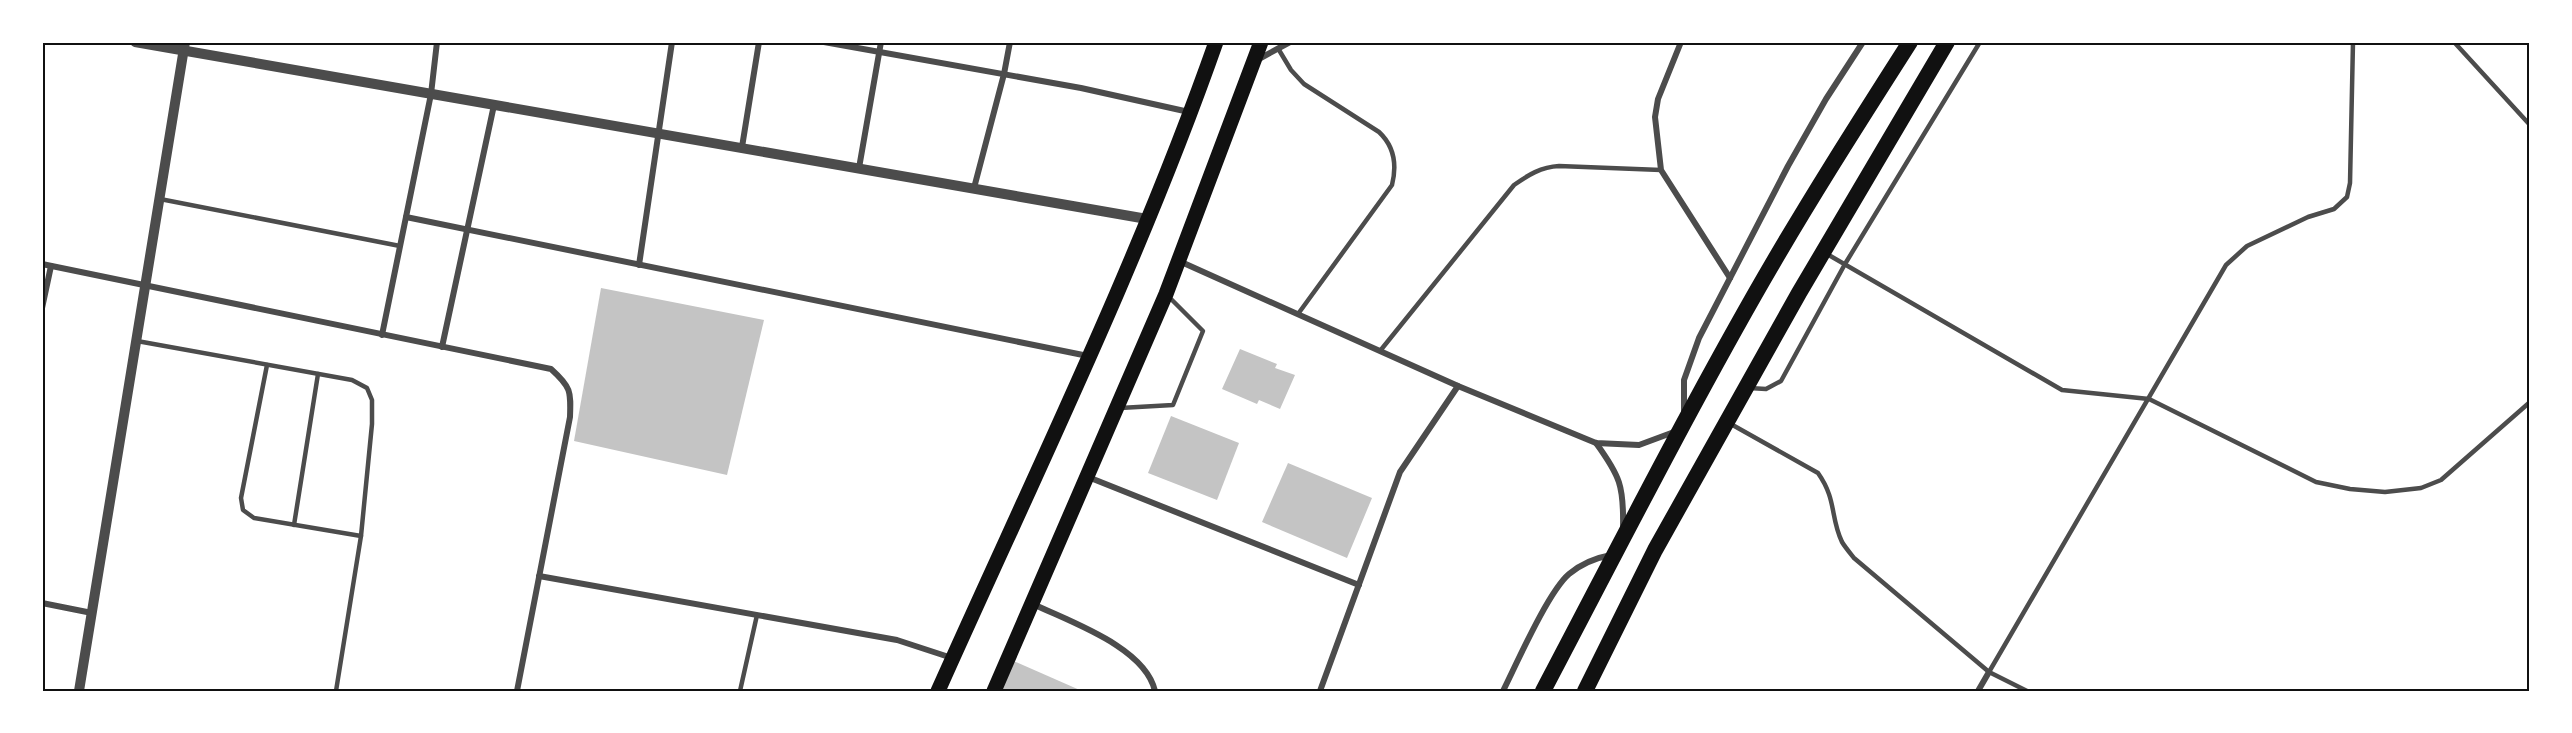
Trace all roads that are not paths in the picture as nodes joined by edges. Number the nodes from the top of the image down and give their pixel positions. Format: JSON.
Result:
{"nodes":[{"id":1,"x":135,"y":42,"type":"edge"},
{"id":2,"x":437,"y":42,"type":"edge"},
{"id":3,"x":672,"y":42,"type":"edge"},
{"id":4,"x":759,"y":42,"type":"edge"},
{"id":5,"x":824,"y":42,"type":"edge"},
{"id":6,"x":880,"y":42,"type":"edge"},
{"id":7,"x":1010,"y":42,"type":"edge"},
{"id":8,"x":1216,"y":42,"type":"edge"},
{"id":9,"x":1260,"y":42,"type":"edge"},
{"id":10,"x":1290,"y":42,"type":"edge"},
{"id":11,"x":1682,"y":42,"type":"edge"},
{"id":12,"x":1863,"y":42,"type":"edge"},
{"id":13,"x":1910,"y":42,"type":"edge"},
{"id":14,"x":1947,"y":42,"type":"edge"},
{"id":15,"x":1980,"y":42,"type":"edge"},
{"id":16,"x":2353,"y":42,"type":"edge"},
{"id":17,"x":2454,"y":42,"type":"edge"},
{"id":18,"x":184,"y":46,"type":"edge"},
{"id":19,"x":1279,"y":50,"type":"junction"},
{"id":20,"x":879,"y":53,"type":"junction"},
{"id":21,"x":1254,"y":61,"type":"junction"},
{"id":22,"x":1004,"y":74,"type":"junction"},
{"id":23,"x":430,"y":94,"type":"junction"},
{"id":24,"x":494,"y":105,"type":"junction"},
{"id":25,"x":1191,"y":113,"type":"junction"},
{"id":26,"x":2530,"y":125,"type":"edge"},
{"id":27,"x":660,"y":134,"type":"junction"},
{"id":28,"x":742,"y":147,"type":"junction"},
{"id":29,"x":859,"y":168,"type":"junction"},
{"id":30,"x":1661,"y":170,"type":"junction"},
{"id":31,"x":974,"y":188,"type":"junction"},
{"id":32,"x":160,"y":199,"type":"junction"},
{"id":33,"x":406,"y":217,"type":"junction"},
{"id":34,"x":1147,"y":219,"type":"junction"},
{"id":35,"x":467,"y":230,"type":"junction"},
{"id":36,"x":400,"y":246,"type":"junction"},
{"id":37,"x":1823,"y":253,"type":"junction"},
{"id":38,"x":1178,"y":261,"type":"junction"},
{"id":39,"x":42,"y":264,"type":"edge"},
{"id":40,"x":1845,"y":264,"type":"junction"},
{"id":41,"x":51,"y":266,"type":"junction"},
{"id":42,"x":639,"y":266,"type":"junction"},
{"id":43,"x":1730,"y":278,"type":"junction"},
{"id":44,"x":146,"y":287,"type":"junction"},
{"id":45,"x":1166,"y":294,"type":"junction"},
{"id":46,"x":42,"y":308,"type":"edge"},
{"id":47,"x":1298,"y":314,"type":"junction"},
{"id":48,"x":382,"y":335,"type":"junction"},
{"id":49,"x":137,"y":341,"type":"junction"},
{"id":50,"x":442,"y":347,"type":"junction"},
{"id":51,"x":1380,"y":351,"type":"junction"},
{"id":52,"x":1088,"y":356,"type":"junction"},
{"id":53,"x":267,"y":365,"type":"junction"},
{"id":54,"x":318,"y":374,"type":"junction"},
{"id":55,"x":1458,"y":386,"type":"junction"},
{"id":56,"x":1746,"y":387,"type":"junction"},
{"id":57,"x":2149,"y":399,"type":"junction"},
{"id":58,"x":2530,"y":402,"type":"edge"},
{"id":59,"x":1117,"y":408,"type":"junction"},
{"id":60,"x":1727,"y":422,"type":"junction"},
{"id":61,"x":1683,"y":425,"type":"junction"},
{"id":62,"x":1596,"y":443,"type":"junction"},
{"id":63,"x":1088,"y":477,"type":"junction"},
{"id":64,"x":294,"y":525,"type":"junction"},
{"id":65,"x":361,"y":536,"type":"junction"},
{"id":66,"x":1622,"y":538,"type":"junction"},
{"id":67,"x":1614,"y":554,"type":"junction"},
{"id":68,"x":539,"y":576,"type":"junction"},
{"id":69,"x":1359,"y":585,"type":"junction"},
{"id":70,"x":42,"y":603,"type":"edge"},
{"id":71,"x":1033,"y":604,"type":"junction"},
{"id":72,"x":93,"y":613,"type":"junction"},
{"id":73,"x":757,"y":615,"type":"junction"},
{"id":74,"x":952,"y":658,"type":"junction"},
{"id":75,"x":1989,"y":672,"type":"junction"},
{"id":76,"x":1588,"y":689,"type":"edge"},
{"id":77,"x":79,"y":691,"type":"edge"},
{"id":78,"x":336,"y":691,"type":"edge"},
{"id":79,"x":517,"y":691,"type":"edge"},
{"id":80,"x":740,"y":691,"type":"edge"},
{"id":81,"x":938,"y":691,"type":"edge"},
{"id":82,"x":994,"y":691,"type":"edge"},
{"id":83,"x":1155,"y":691,"type":"edge"},
{"id":84,"x":1320,"y":691,"type":"edge"},
{"id":85,"x":1503,"y":691,"type":"edge"},
{"id":86,"x":1543,"y":691,"type":"edge"},
{"id":87,"x":1978,"y":691,"type":"edge"},
{"id":88,"x":2027,"y":691,"type":"edge"}],
"edges":[{"from":1,"to":18,"type":"street"},
{"from":2,"to":23,"type":"street"},
{"from":3,"to":27,"type":"street"},
{"from":4,"to":28,"type":"street"},
{"from":5,"to":20,"type":"street"},
{"from":6,"to":20,"type":"street"},
{"from":7,"to":22,"type":"street"},
{"from":8,"to":25,"type":"main road"},
{"from":9,"to":21,"type":"main road"},
{"from":10,"to":19,"type":"street"},
{"from":11,"to":30,"type":"street"},
{"from":12,"to":43,"type":"street"},
{"from":13,"to":61,"type":"highway"},
{"from":14,"to":37,"type":"highway"},
{"from":15,"to":40,"type":"lane"},
{"from":16,"to":57,"type":"lane"},
{"from":17,"to":26,"type":"lane"},
{"from":18,"to":23,"type":"street"},
{"from":18,"to":32,"type":"street"},
{"from":19,"to":21,"type":"street"},
{"from":19,"to":47,"type":"lane"},
{"from":20,"to":22,"type":"street"},
{"from":20,"to":29,"type":"street"},
{"from":21,"to":38,"type":"main road"},
{"from":22,"to":25,"type":"street"},
{"from":22,"to":31,"type":"street"},
{"from":23,"to":24,"type":"street"},
{"from":23,"to":33,"type":"street"},
{"from":24,"to":27,"type":"street"},
{"from":24,"to":35,"type":"street"},
{"from":25,"to":34,"type":"main road"},
{"from":27,"to":28,"type":"street"},
{"from":27,"to":42,"type":"street"},
{"from":28,"to":29,"type":"street"},
{"from":29,"to":31,"type":"street"},
{"from":30,"to":43,"type":"street"},
{"from":30,"to":51,"type":"lane"},
{"from":31,"to":34,"type":"street"},
{"from":32,"to":36,"type":"lane"},
{"from":32,"to":44,"type":"street"},
{"from":33,"to":35,"type":"street"},
{"from":33,"to":36,"type":"street"},
{"from":34,"to":52,"type":"main road"},
{"from":35,"to":42,"type":"street"},
{"from":35,"to":50,"type":"street"},
{"from":36,"to":48,"type":"street"},
{"from":37,"to":40,"type":"lane"},
{"from":37,"to":56,"type":"highway"},
{"from":38,"to":45,"type":"main road"},
{"from":38,"to":47,"type":"street"},
{"from":39,"to":41,"type":"street"},
{"from":40,"to":56,"type":"lane"},
{"from":40,"to":57,"type":"lane"},
{"from":41,"to":44,"type":"street"},
{"from":41,"to":46,"type":"street"},
{"from":42,"to":52,"type":"street"},
{"from":43,"to":61,"type":"street"},
{"from":44,"to":48,"type":"street"},
{"from":44,"to":49,"type":"street"},
{"from":45,"to":59,"type":"main road"},
{"from":45,"to":59,"type":"lane"},
{"from":47,"to":51,"type":"street"},
{"from":48,"to":50,"type":"street"},
{"from":49,"to":53,"type":"lane"},
{"from":49,"to":72,"type":"street"},
{"from":50,"to":68,"type":"street"},
{"from":51,"to":55,"type":"street"},
{"from":52,"to":74,"type":"main road"},
{"from":53,"to":54,"type":"lane"},
{"from":53,"to":64,"type":"lane"},
{"from":54,"to":64,"type":"lane"},
{"from":54,"to":65,"type":"lane"},
{"from":55,"to":62,"type":"street"},
{"from":55,"to":69,"type":"street"},
{"from":56,"to":60,"type":"highway"},
{"from":57,"to":58,"type":"lane"},
{"from":57,"to":75,"type":"lane"},
{"from":59,"to":63,"type":"main road"},
{"from":60,"to":75,"type":"lane"},
{"from":60,"to":76,"type":"highway"},
{"from":61,"to":62,"type":"street"},
{"from":61,"to":66,"type":"highway"},
{"from":62,"to":66,"type":"street"},
{"from":63,"to":69,"type":"street"},
{"from":63,"to":71,"type":"main road"},
{"from":64,"to":65,"type":"lane"},
{"from":65,"to":78,"type":"lane"},
{"from":66,"to":67,"type":"highway"},
{"from":67,"to":85,"type":"street"},
{"from":67,"to":86,"type":"highway"},
{"from":68,"to":73,"type":"street"},
{"from":68,"to":79,"type":"street"},
{"from":69,"to":84,"type":"street"},
{"from":70,"to":72,"type":"street"},
{"from":71,"to":82,"type":"main road"},
{"from":71,"to":83,"type":"street"},
{"from":72,"to":77,"type":"street"},
{"from":73,"to":74,"type":"street"},
{"from":73,"to":80,"type":"lane"},
{"from":74,"to":81,"type":"main road"},
{"from":75,"to":87,"type":"street"},
{"from":75,"to":88,"type":"lane"}]}
